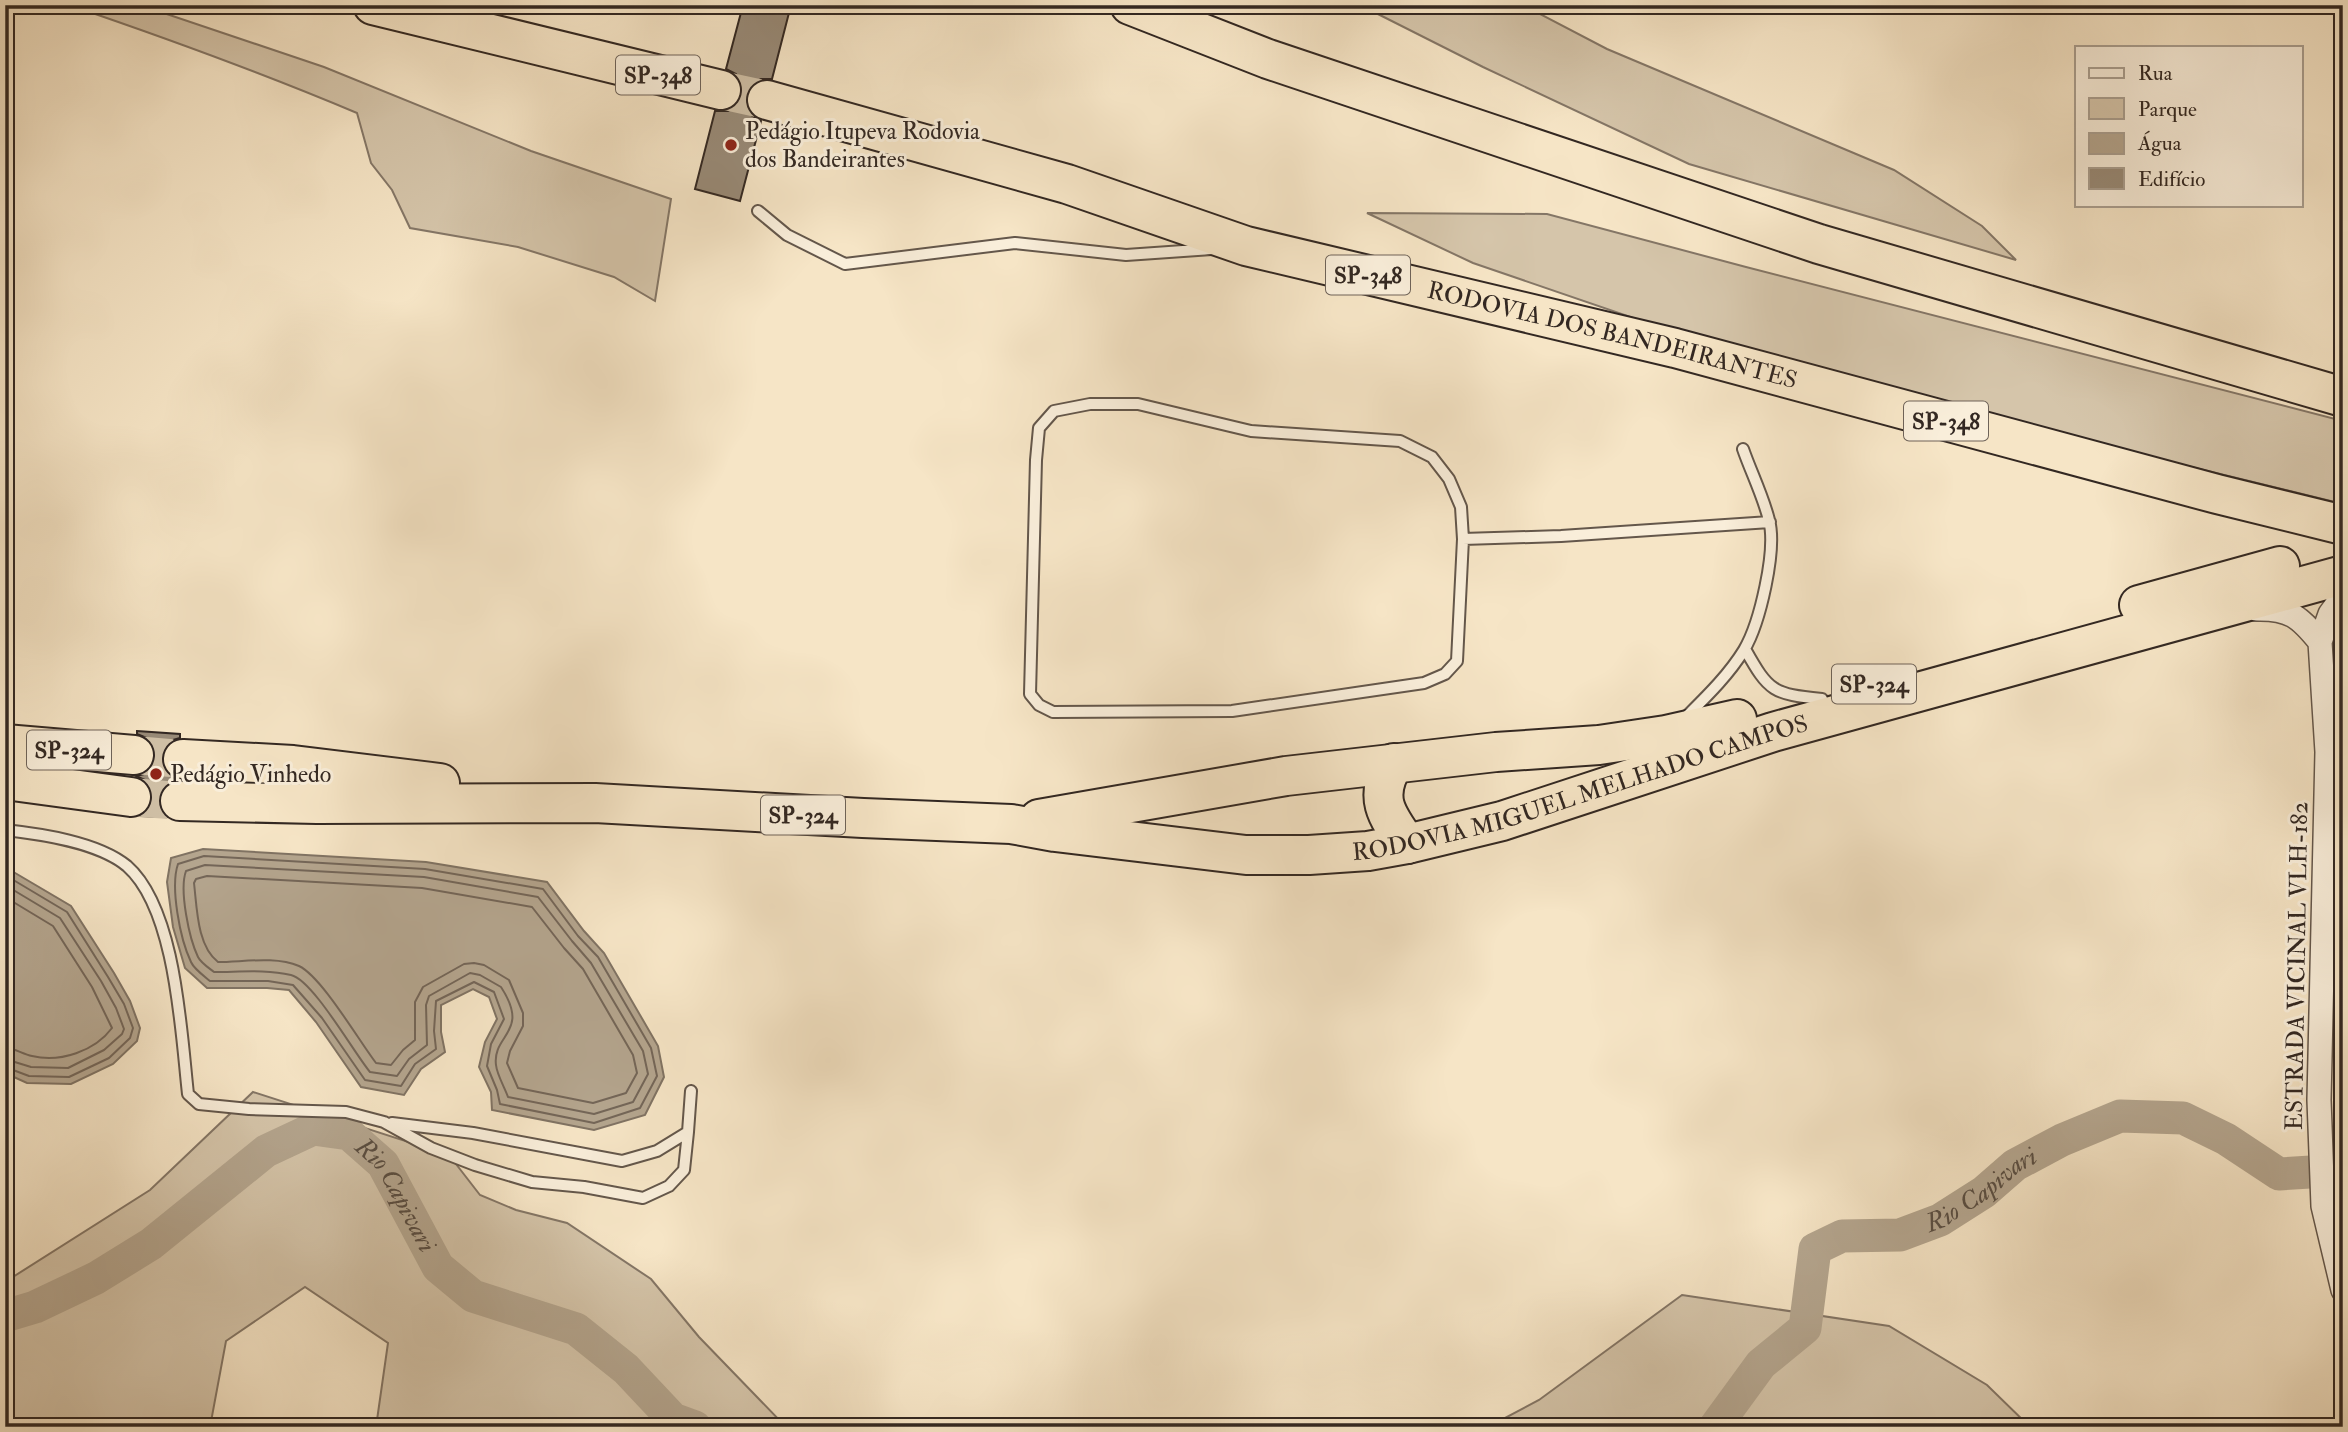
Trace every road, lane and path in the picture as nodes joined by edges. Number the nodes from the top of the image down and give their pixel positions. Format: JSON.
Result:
{"nodes":[{"id":1,"x":373,"y":5,"type":"edge"},
{"id":2,"x":1130,"y":5,"type":"edge"},
{"id":3,"x":721,"y":90,"type":"tunnel mouth"},
{"id":4,"x":766,"y":100,"type":"tunnel mouth"},
{"id":5,"x":758,"y":211,"type":"dead end"},
{"id":6,"x":1246,"y":246,"type":"junction"},
{"id":7,"x":2343,"y":397,"type":"edge"},
{"id":8,"x":1743,"y":449,"type":"dead end"},
{"id":9,"x":1770,"y":522,"type":"junction"},
{"id":10,"x":2343,"y":525,"type":"edge"},
{"id":11,"x":1463,"y":539,"type":"junction"},
{"id":12,"x":2343,"y":551,"type":"edge"},
{"id":13,"x":2343,"y":575,"type":"edge"},
{"id":14,"x":2343,"y":596,"type":"edge"},
{"id":15,"x":2193,"y":617,"type":"junction"},
{"id":16,"x":2320,"y":642,"type":"junction"},
{"id":17,"x":1745,"y":649,"type":"junction"},
{"id":18,"x":1822,"y":699,"type":"junction"},
{"id":19,"x":1666,"y":735,"type":"junction"},
{"id":20,"x":5,"y":744,"type":"edge"},
{"id":21,"x":134,"y":755,"type":"tunnel mouth"},
{"id":22,"x":183,"y":759,"type":"tunnel mouth"},
{"id":23,"x":1394,"y":763,"type":"junction"},
{"id":24,"x":5,"y":780,"type":"edge"},
{"id":25,"x":131,"y":797,"type":"tunnel mouth"},
{"id":26,"x":180,"y":801,"type":"tunnel mouth"},
{"id":27,"x":595,"y":803,"type":"junction"},
{"id":28,"x":1011,"y":824,"type":"junction"},
{"id":29,"x":5,"y":830,"type":"edge"},
{"id":30,"x":1407,"y":844,"type":"junction"},
{"id":31,"x":691,"y":1091,"type":"dead end"},
{"id":32,"x":384,"y":1122,"type":"junction"},
{"id":33,"x":688,"y":1132,"type":"junction"},
{"id":34,"x":2343,"y":1290,"type":"edge"}],
"edges":[{"from":1,"to":3,"type":"highway","number":"SP-348"},
{"from":2,"to":7,"type":"highway"},
{"from":4,"to":6,"type":"highway","name":"RODOVIA DOS BANDEIRANTES","number":"SP-348"},
{"from":5,"to":6,"type":"lane"},
{"from":6,"to":10,"type":"highway","name":"RODOVIA DOS BANDEIRANTES","number":"SP-348"},
{"from":8,"to":9,"type":"lane"},
{"from":9,"to":11,"type":"lane"},
{"from":9,"to":17,"type":"lane"},
{"from":11,"to":11,"type":"lane"},
{"from":12,"to":18,"type":"highway","name":"RODOVIA MIGUEL MELHADO CAMPOS","number":"SP-324"},
{"from":13,"to":15,"type":"highway","name":"RODOVIA MIGUEL MELHADO CAMPOS","number":"SP-324"},
{"from":14,"to":16,"type":"street","name":"ESTRADA VICINAL VLH-182"},
{"from":15,"to":16,"type":"street"},
{"from":15,"to":30,"type":"highway","name":"RODOVIA MIGUEL MELHADO CAMPOS","number":"SP-324"},
{"from":16,"to":34,"type":"street","name":"ESTRADA VICINAL VLH-182"},
{"from":17,"to":18,"type":"lane"},
{"from":17,"to":19,"type":"lane"},
{"from":18,"to":19,"type":"highway","name":"RODOVIA MIGUEL MELHADO CAMPOS","number":"SP-324"},
{"from":19,"to":23,"type":"highway","name":"RODOVIA MIGUEL MELHADO CAMPOS","number":"SP-324"},
{"from":20,"to":21,"type":"highway","number":"SP-324"},
{"from":22,"to":27,"type":"highway","name":"RODOVIA MIGUEL MELHADO CAMPOS","number":"SP-324"},
{"from":23,"to":28,"type":"highway","name":"RODOVIA MIGUEL MELHADO CAMPOS","number":"SP-324"},
{"from":23,"to":30,"type":"highway"},
{"from":24,"to":25,"type":"highway","number":"SP-324"},
{"from":26,"to":27,"type":"highway","name":"RODOVIA MIGUEL MELHADO CAMPOS","number":"SP-324"},
{"from":27,"to":28,"type":"highway","name":"RODOVIA MIGUEL MELHADO CAMPOS","number":"SP-324"},
{"from":28,"to":30,"type":"highway","name":"RODOVIA MIGUEL MELHADO CAMPOS","number":"SP-324"},
{"from":29,"to":32,"type":"lane"},
{"from":31,"to":33,"type":"lane"},
{"from":32,"to":33,"type":"lane"},
{"from":32,"to":33,"type":"lane"}]}
